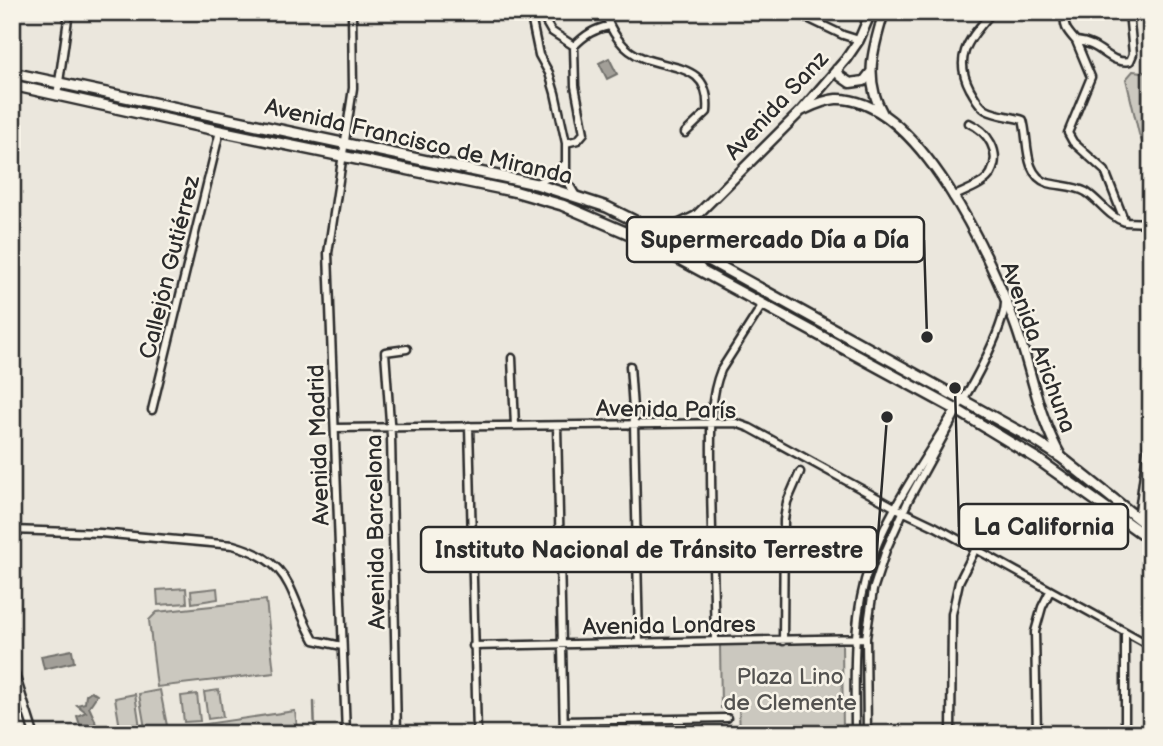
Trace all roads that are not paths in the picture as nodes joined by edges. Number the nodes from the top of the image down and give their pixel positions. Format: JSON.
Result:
{"nodes":[{"id":1,"x":69,"y":12,"type":"edge"},
{"id":2,"x":352,"y":12,"type":"edge"},
{"id":3,"x":530,"y":12,"type":"edge"},
{"id":4,"x":540,"y":12,"type":"edge"},
{"id":5,"x":605,"y":12,"type":"edge"},
{"id":6,"x":795,"y":12,"type":"edge"},
{"id":7,"x":871,"y":12,"type":"edge"},
{"id":8,"x":884,"y":12,"type":"edge"},
{"id":9,"x":992,"y":12,"type":"edge"},
{"id":10,"x":1066,"y":12,"type":"edge"},
{"id":11,"x":1129,"y":12,"type":"edge"},
{"id":12,"x":609,"y":26,"type":"junction"},
{"id":13,"x":859,"y":40,"type":"junction"},
{"id":14,"x":1076,"y":41,"type":"junction"},
{"id":15,"x":574,"y":46,"type":"junction"},
{"id":16,"x":837,"y":69,"type":"junction"},
{"id":17,"x":872,"y":69,"type":"junction"},
{"id":18,"x":12,"y":73,"type":"edge"},
{"id":19,"x":59,"y":83,"type":"junction"},
{"id":20,"x":12,"y":85,"type":"edge"},
{"id":21,"x":57,"y":96,"type":"junction"},
{"id":22,"x":801,"y":111,"type":"junction"},
{"id":23,"x":884,"y":114,"type":"junction"},
{"id":24,"x":969,"y":124,"type":"dead end"},
{"id":25,"x":220,"y":131,"type":"junction"},
{"id":26,"x":685,"y":133,"type":"dead end"},
{"id":27,"x":345,"y":142,"type":"junction"},
{"id":28,"x":566,"y":143,"type":"junction"},
{"id":29,"x":342,"y":156,"type":"junction"},
{"id":30,"x":566,"y":163,"type":"junction"},
{"id":31,"x":536,"y":184,"type":"junction"},
{"id":32,"x":576,"y":197,"type":"junction"},
{"id":33,"x":953,"y":197,"type":"junction"},
{"id":34,"x":696,"y":216,"type":"junction"},
{"id":35,"x":1125,"y":222,"type":"junction"},
{"id":36,"x":1151,"y":223,"type":"edge"},
{"id":37,"x":651,"y":231,"type":"junction"},
{"id":38,"x":692,"y":250,"type":"junction"},
{"id":39,"x":703,"y":271,"type":"junction"},
{"id":40,"x":1005,"y":303,"type":"junction"},
{"id":41,"x":763,"y":304,"type":"junction"},
{"id":42,"x":407,"y":349,"type":"dead end"},
{"id":43,"x":512,"y":358,"type":"dead end"},
{"id":44,"x":630,"y":366,"type":"dead end"},
{"id":45,"x":963,"y":399,"type":"junction"},
{"id":46,"x":152,"y":410,"type":"dead end"},
{"id":47,"x":957,"y":410,"type":"junction"},
{"id":48,"x":1151,"y":421,"type":"edge"},
{"id":49,"x":634,"y":423,"type":"junction"},
{"id":50,"x":712,"y":423,"type":"junction"},
{"id":51,"x":469,"y":426,"type":"junction"},
{"id":52,"x":515,"y":426,"type":"junction"},
{"id":53,"x":557,"y":426,"type":"junction"},
{"id":54,"x":336,"y":428,"type":"junction"},
{"id":55,"x":391,"y":428,"type":"junction"},
{"id":56,"x":1062,"y":458,"type":"junction"},
{"id":57,"x":800,"y":471,"type":"dead end"},
{"id":58,"x":896,"y":508,"type":"junction"},
{"id":59,"x":904,"y":512,"type":"junction"},
{"id":60,"x":1138,"y":519,"type":"junction"},
{"id":61,"x":1151,"y":529,"type":"edge"},
{"id":62,"x":12,"y":530,"type":"edge"},
{"id":63,"x":1151,"y":540,"type":"edge"},
{"id":64,"x":975,"y":550,"type":"junction"},
{"id":65,"x":1050,"y":591,"type":"junction"},
{"id":66,"x":1125,"y":632,"type":"junction"},
{"id":67,"x":866,"y":638,"type":"junction"},
{"id":68,"x":856,"y":639,"type":"junction"},
{"id":69,"x":715,"y":641,"type":"junction"},
{"id":70,"x":783,"y":641,"type":"junction"},
{"id":71,"x":639,"y":642,"type":"junction"},
{"id":72,"x":561,"y":645,"type":"junction"},
{"id":73,"x":342,"y":646,"type":"junction"},
{"id":74,"x":473,"y":646,"type":"junction"},
{"id":75,"x":1151,"y":646,"type":"edge"},
{"id":76,"x":12,"y":665,"type":"edge"},
{"id":77,"x":24,"y":704,"type":"junction"},
{"id":78,"x":12,"y":708,"type":"edge"},
{"id":79,"x":727,"y":718,"type":"dead end"},
{"id":80,"x":564,"y":721,"type":"junction"},
{"id":81,"x":34,"y":734,"type":"edge"},
{"id":82,"x":346,"y":734,"type":"edge"},
{"id":83,"x":397,"y":734,"type":"edge"},
{"id":84,"x":477,"y":734,"type":"edge"},
{"id":85,"x":564,"y":734,"type":"edge"},
{"id":86,"x":855,"y":734,"type":"edge"},
{"id":87,"x":867,"y":734,"type":"edge"},
{"id":88,"x":951,"y":734,"type":"edge"},
{"id":89,"x":1037,"y":734,"type":"edge"},
{"id":90,"x":1125,"y":734,"type":"edge"}],
"edges":[{"from":1,"to":19,"type":"street"},
{"from":2,"to":27,"type":"street","name":"Avenida Madrid"},
{"from":3,"to":28,"type":"street"},
{"from":4,"to":15,"type":"street"},
{"from":5,"to":12,"type":"street"},
{"from":6,"to":13,"type":"street"},
{"from":7,"to":13,"type":"street","name":"Avenida Sanz"},
{"from":8,"to":17,"type":"street"},
{"from":9,"to":35,"type":"street"},
{"from":10,"to":14,"type":"street"},
{"from":11,"to":14,"type":"street"},
{"from":12,"to":15,"type":"street"},
{"from":12,"to":26,"type":"street"},
{"from":13,"to":16,"type":"street","name":"Avenida Sanz"},
{"from":14,"to":35,"type":"street"},
{"from":15,"to":28,"type":"street"},
{"from":16,"to":17,"type":"street"},
{"from":16,"to":22,"type":"street","name":"Avenida Sanz"},
{"from":17,"to":23,"type":"street"},
{"from":18,"to":19,"type":"main road","name":"Avenida Francisco de Miranda"},
{"from":19,"to":21,"type":"street"},
{"from":19,"to":27,"type":"main road","name":"Avenida Francisco de Miranda"},
{"from":20,"to":21,"type":"main road","name":"Avenida Francisco de Miranda"},
{"from":21,"to":25,"type":"main road","name":"Avenida Francisco de Miranda"},
{"from":22,"to":23,"type":"street"},
{"from":22,"to":34,"type":"street","name":"Avenida Sanz"},
{"from":23,"to":33,"type":"street","name":"Avenida Arichuna"},
{"from":24,"to":33,"type":"street"},
{"from":25,"to":29,"type":"main road","name":"Avenida Francisco de Miranda"},
{"from":25,"to":46,"type":"street","name":"Callejón Gutiérrez"},
{"from":27,"to":29,"type":"street","name":"Avenida Madrid"},
{"from":27,"to":31,"type":"main road","name":"Avenida Francisco de Miranda"},
{"from":28,"to":30,"type":"street"},
{"from":29,"to":39,"type":"main road","name":"Avenida Francisco de Miranda"},
{"from":29,"to":54,"type":"street","name":"Avenida Madrid"},
{"from":30,"to":31,"type":"street"},
{"from":30,"to":32,"type":"street"},
{"from":31,"to":32,"type":"main road","name":"Avenida Francisco de Miranda"},
{"from":32,"to":37,"type":"main road","name":"Avenida Francisco de Miranda"},
{"from":33,"to":40,"type":"street","name":"Avenida Arichuna"},
{"from":34,"to":37,"type":"street","name":"Avenida Sanz"},
{"from":34,"to":38,"type":"street"},
{"from":35,"to":36,"type":"street"},
{"from":37,"to":38,"type":"main road","name":"Avenida Francisco de Miranda"},
{"from":38,"to":39,"type":"street"},
{"from":38,"to":45,"type":"main road","name":"Avenida Francisco de Miranda"},
{"from":39,"to":41,"type":"main road","name":"Avenida Francisco de Miranda"},
{"from":40,"to":45,"type":"street"},
{"from":40,"to":56,"type":"street","name":"Avenida Arichuna"},
{"from":41,"to":47,"type":"main road","name":"Avenida Francisco de Miranda"},
{"from":41,"to":50,"type":"street"},
{"from":42,"to":55,"type":"street","name":"Avenida Barcelona"},
{"from":43,"to":52,"type":"street"},
{"from":44,"to":49,"type":"street"},
{"from":45,"to":47,"type":"street"},
{"from":45,"to":56,"type":"main road","name":"Avenida Francisco de Miranda"},
{"from":47,"to":58,"type":"street"},
{"from":47,"to":59,"type":"street"},
{"from":47,"to":63,"type":"main road","name":"Avenida Francisco de Miranda"},
{"from":48,"to":60,"type":"street"},
{"from":49,"to":50,"type":"street","name":"Avenida París"},
{"from":49,"to":53,"type":"street","name":"Avenida París"},
{"from":49,"to":71,"type":"street"},
{"from":50,"to":58,"type":"street","name":"Avenida París"},
{"from":50,"to":69,"type":"street"},
{"from":51,"to":52,"type":"street","name":"Avenida París"},
{"from":51,"to":55,"type":"street","name":"Avenida París"},
{"from":51,"to":74,"type":"street"},
{"from":52,"to":53,"type":"street","name":"Avenida París"},
{"from":53,"to":72,"type":"street"},
{"from":54,"to":55,"type":"street","name":"Avenida París"},
{"from":54,"to":73,"type":"street","name":"Avenida Madrid"},
{"from":55,"to":83,"type":"street","name":"Avenida Barcelona"},
{"from":56,"to":60,"type":"main road","name":"Avenida Francisco de Miranda"},
{"from":57,"to":70,"type":"street"},
{"from":58,"to":59,"type":"street","name":"Avenida París"},
{"from":58,"to":68,"type":"street"},
{"from":59,"to":64,"type":"street","name":"Avenida París"},
{"from":59,"to":67,"type":"street"},
{"from":60,"to":61,"type":"main road","name":"Avenida Francisco de Miranda"},
{"from":62,"to":73,"type":"street"},
{"from":64,"to":65,"type":"street","name":"Avenida París"},
{"from":64,"to":88,"type":"street"},
{"from":65,"to":66,"type":"street","name":"Avenida París"},
{"from":65,"to":89,"type":"street"},
{"from":66,"to":75,"type":"street","name":"Avenida París"},
{"from":66,"to":90,"type":"street"},
{"from":67,"to":68,"type":"street","name":"Avenida Londres"},
{"from":67,"to":87,"type":"street"},
{"from":68,"to":70,"type":"street","name":"Avenida Londres"},
{"from":68,"to":86,"type":"street"},
{"from":69,"to":70,"type":"street","name":"Avenida Londres"},
{"from":69,"to":71,"type":"street","name":"Avenida Londres"},
{"from":71,"to":72,"type":"street","name":"Avenida Londres"},
{"from":72,"to":74,"type":"street","name":"Avenida Londres"},
{"from":72,"to":80,"type":"street"},
{"from":73,"to":82,"type":"street","name":"Avenida Madrid"},
{"from":74,"to":84,"type":"street"},
{"from":76,"to":77,"type":"street"},
{"from":77,"to":78,"type":"street"},
{"from":77,"to":81,"type":"street"},
{"from":79,"to":80,"type":"street"},
{"from":80,"to":85,"type":"street"}]}
